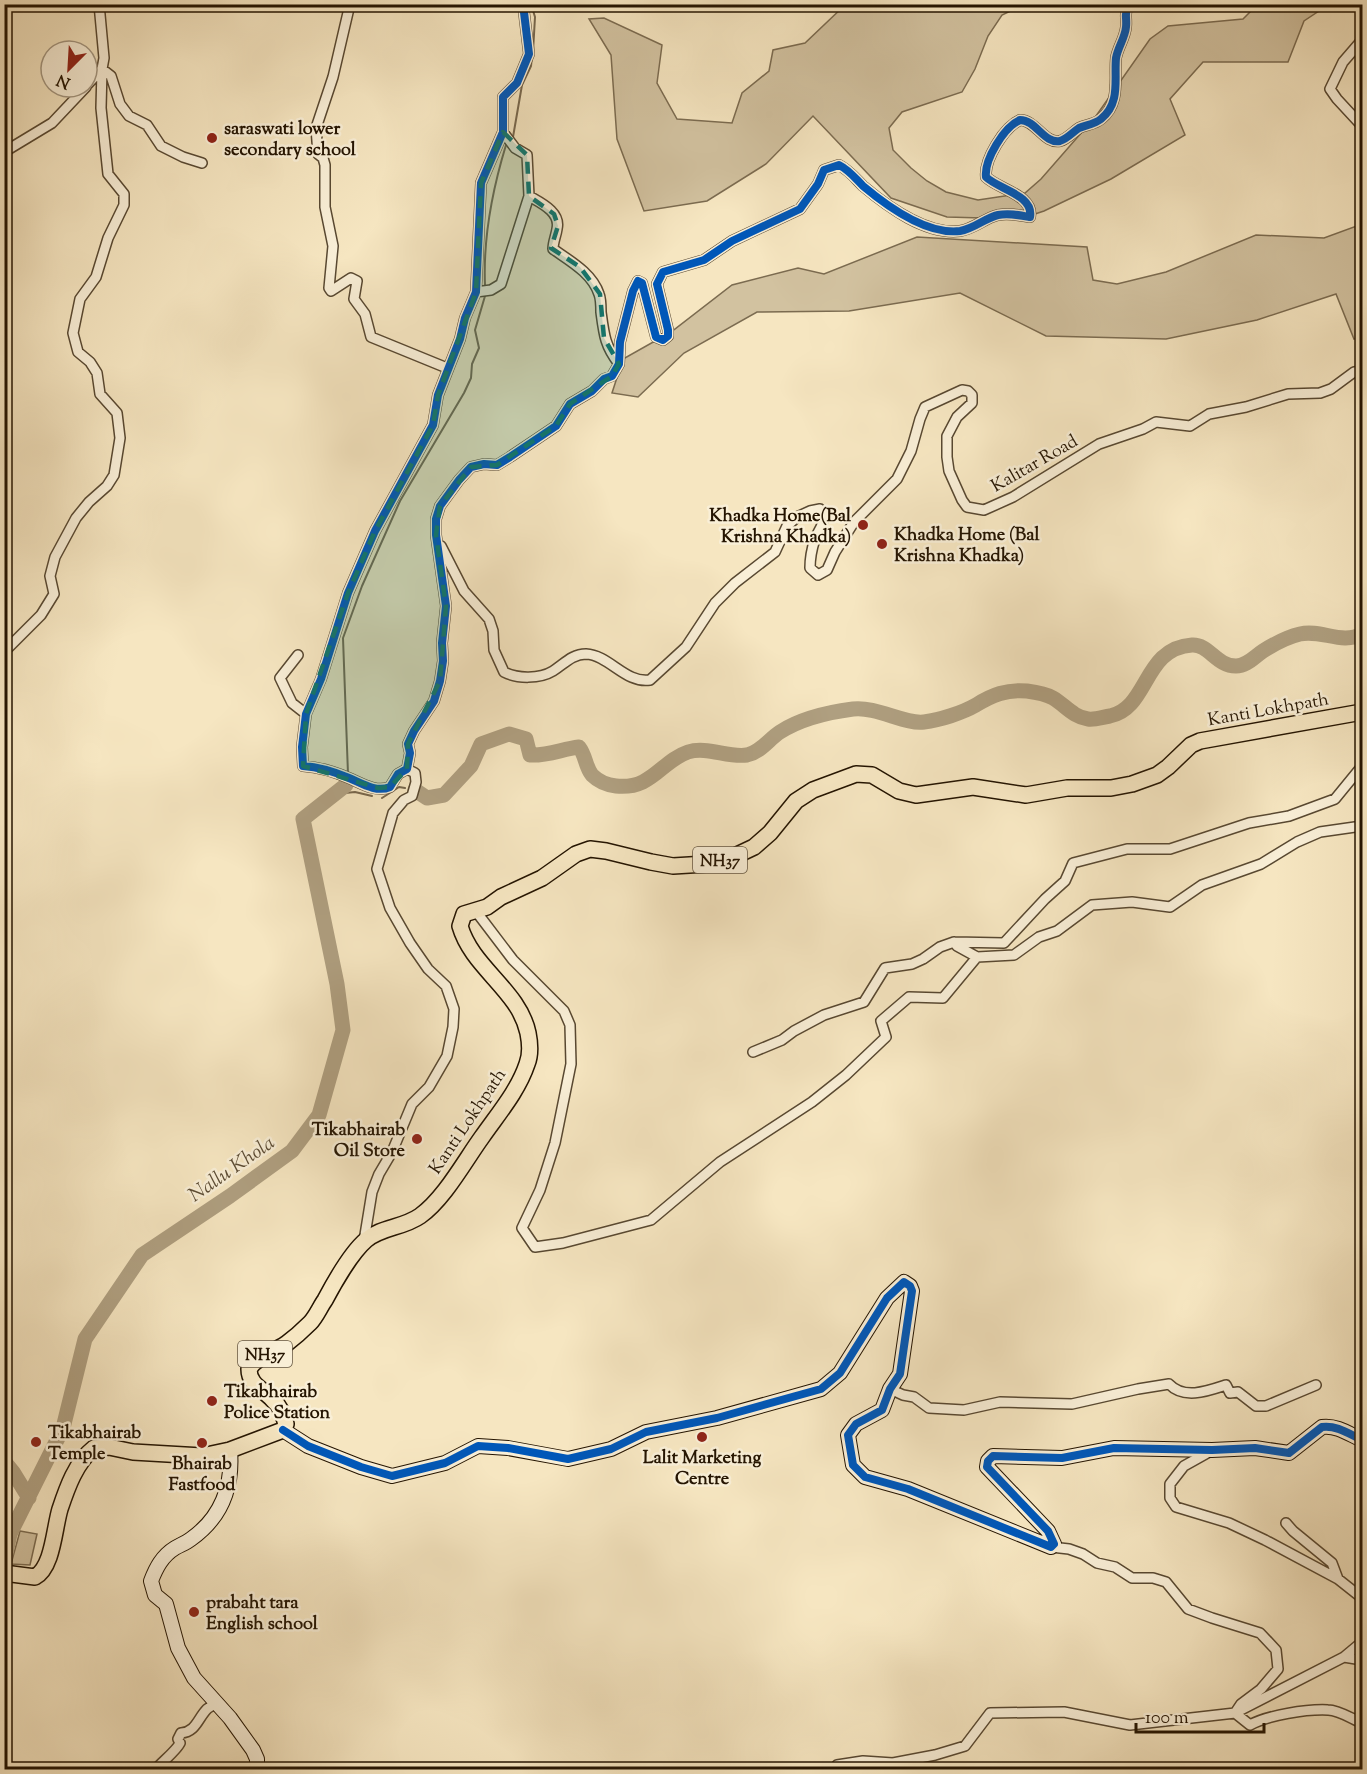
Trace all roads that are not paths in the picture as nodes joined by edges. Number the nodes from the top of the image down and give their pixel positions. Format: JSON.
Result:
{"nodes":[{"id":1,"x":99,"y":4,"type":"edge"},
{"id":2,"x":107,"y":4,"type":"edge"},
{"id":3,"x":350,"y":4,"type":"edge"},
{"id":4,"x":523,"y":4,"type":"edge"},
{"id":5,"x":1128,"y":4,"type":"edge"},
{"id":6,"x":102,"y":32,"type":"junction"},
{"id":7,"x":1362,"y":40,"type":"edge"},
{"id":8,"x":102,"y":69,"type":"junction"},
{"id":9,"x":99,"y":72,"type":"edge"},
{"id":10,"x":74,"y":99,"type":"edge"},
{"id":11,"x":1362,"y":126,"type":"edge"},
{"id":12,"x":503,"y":132,"type":"junction"},
{"id":13,"x":4,"y":152,"type":"edge"},
{"id":14,"x":202,"y":162,"type":"dead end"},
{"id":15,"x":530,"y":196,"type":"junction"},
{"id":16,"x":476,"y":292,"type":"junction"},
{"id":17,"x":619,"y":364,"type":"junction"},
{"id":18,"x":447,"y":368,"type":"junction"},
{"id":19,"x":1362,"y":370,"type":"edge"},
{"id":20,"x":436,"y":535,"type":"junction"},
{"id":21,"x":4,"y":652,"type":"edge"},
{"id":22,"x":298,"y":655,"type":"dead end"},
{"id":23,"x":1362,"y":712,"type":"edge"},
{"id":24,"x":306,"y":714,"type":"junction"},
{"id":25,"x":1362,"y":766,"type":"edge"},
{"id":26,"x":407,"y":769,"type":"junction"},
{"id":27,"x":1362,"y":826,"type":"edge"},
{"id":28,"x":475,"y":910,"type":"junction"},
{"id":29,"x":954,"y":942,"type":"junction"},
{"id":30,"x":977,"y":957,"type":"junction"},
{"id":31,"x":753,"y":1053,"type":"dead end"},
{"id":32,"x":364,"y":1241,"type":"junction"},
{"id":33,"x":1316,"y":1385,"type":"dead end"},
{"id":34,"x":890,"y":1389,"type":"junction"},
{"id":35,"x":283,"y":1430,"type":"junction"},
{"id":36,"x":1362,"y":1440,"type":"edge"},
{"id":37,"x":230,"y":1450,"type":"junction"},
{"id":38,"x":1212,"y":1450,"type":"junction"},
{"id":39,"x":1286,"y":1523,"type":"dead end"},
{"id":40,"x":1050,"y":1547,"type":"junction"},
{"id":41,"x":4,"y":1573,"type":"edge"},
{"id":42,"x":1338,"y":1578,"type":"junction"},
{"id":43,"x":1362,"y":1598,"type":"edge"},
{"id":44,"x":1362,"y":1642,"type":"edge"},
{"id":45,"x":1344,"y":1657,"type":"junction"},
{"id":46,"x":1362,"y":1660,"type":"edge"},
{"id":47,"x":216,"y":1704,"type":"junction"},
{"id":48,"x":1236,"y":1713,"type":"junction"},
{"id":49,"x":1362,"y":1724,"type":"edge"},
{"id":50,"x":155,"y":1770,"type":"edge"},
{"id":51,"x":257,"y":1770,"type":"edge"},
{"id":52,"x":833,"y":1770,"type":"edge"}],
"edges":[{"from":1,"to":6,"type":"street"},
{"from":2,"to":6,"type":"street"},
{"from":3,"to":18,"type":"street"},
{"from":4,"to":12,"type":"street"},
{"from":5,"to":17,"type":"street"},
{"from":6,"to":8,"type":"street"},
{"from":7,"to":11,"type":"street"},
{"from":8,"to":9,"type":"street"},
{"from":8,"to":14,"type":"street"},
{"from":8,"to":21,"type":"street"},
{"from":10,"to":13,"type":"street"},
{"from":12,"to":15,"type":"street"},
{"from":12,"to":16,"type":"street"},
{"from":15,"to":16,"type":"street"},
{"from":15,"to":17,"type":"street"},
{"from":16,"to":18,"type":"street"},
{"from":17,"to":20,"type":"street"},
{"from":18,"to":24,"type":"street"},
{"from":19,"to":20,"type":"street","name":"Kalitar Road"},
{"from":20,"to":26,"type":"street"},
{"from":22,"to":24,"type":"street"},
{"from":23,"to":28,"type":"main road","name":"Kanti Lokhpath","number":"NH37"},
{"from":24,"to":26,"type":"street"},
{"from":25,"to":29,"type":"street"},
{"from":26,"to":32,"type":"street"},
{"from":27,"to":30,"type":"street"},
{"from":28,"to":30,"type":"street"},
{"from":28,"to":32,"type":"main road","name":"Kanti Lokhpath","number":"NH37"},
{"from":29,"to":30,"type":"street"},
{"from":29,"to":31,"type":"street"},
{"from":32,"to":35,"type":"main road","name":"Kanti Lokhpath","number":"NH37"},
{"from":33,"to":34,"type":"street"},
{"from":34,"to":35,"type":"street"},
{"from":34,"to":40,"type":"street"},
{"from":35,"to":37,"type":"main road"},
{"from":36,"to":38,"type":"street"},
{"from":37,"to":41,"type":"main road"},
{"from":37,"to":47,"type":"street"},
{"from":38,"to":40,"type":"street"},
{"from":38,"to":42,"type":"street"},
{"from":39,"to":42,"type":"street"},
{"from":40,"to":48,"type":"street"},
{"from":42,"to":43,"type":"street"},
{"from":44,"to":45,"type":"street"},
{"from":45,"to":46,"type":"street"},
{"from":45,"to":48,"type":"street"},
{"from":47,"to":50,"type":"street"},
{"from":47,"to":51,"type":"street"},
{"from":48,"to":49,"type":"street"},
{"from":48,"to":52,"type":"street"}]}
